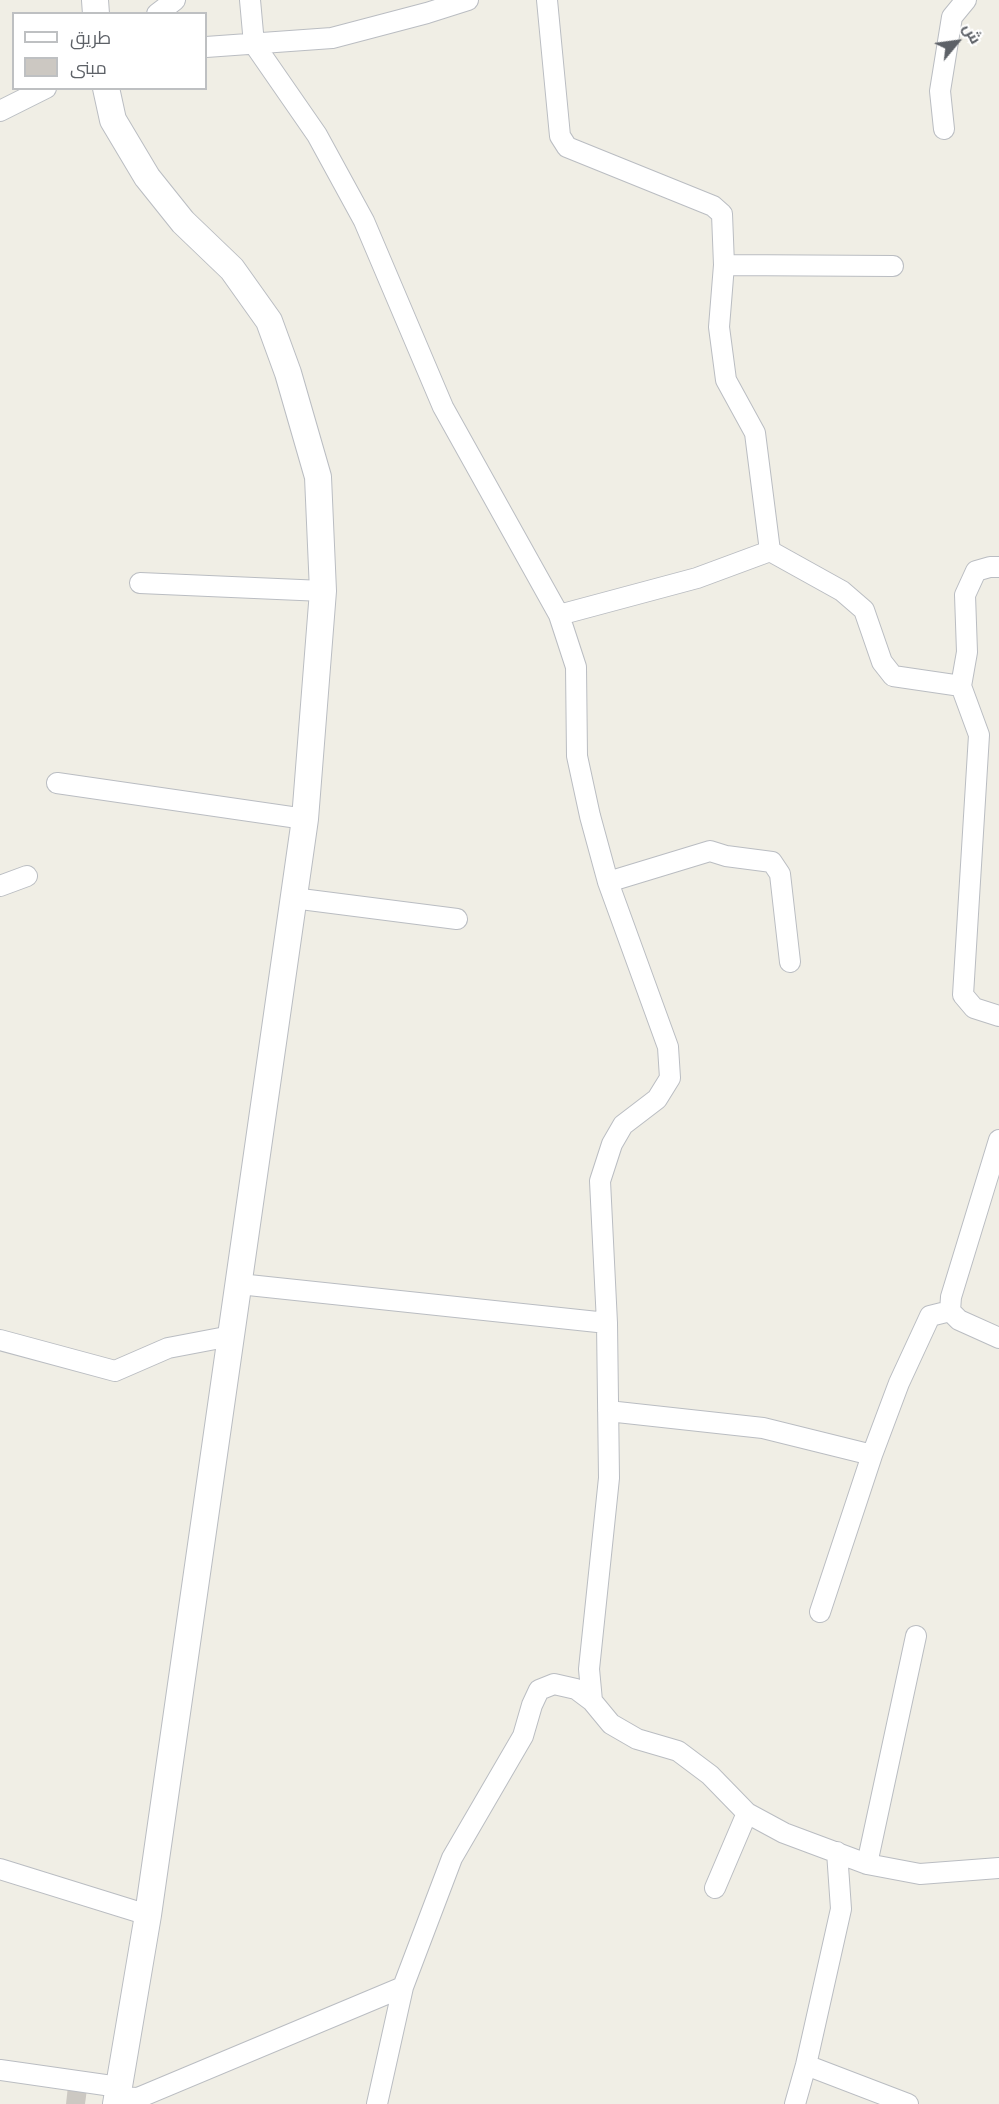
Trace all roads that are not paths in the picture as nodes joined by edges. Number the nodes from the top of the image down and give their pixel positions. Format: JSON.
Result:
{"nodes":[{"id":1,"x":176,"y":0,"type":"edge"},
{"id":2,"x":250,"y":0,"type":"edge"},
{"id":3,"x":468,"y":0,"type":"edge"},
{"id":4,"x":547,"y":0,"type":"edge"},
{"id":5,"x":966,"y":0,"type":"edge"},
{"id":6,"x":160,"y":12,"type":"edge"},
{"id":7,"x":254,"y":44,"type":"junction"},
{"id":8,"x":207,"y":47,"type":"edge"},
{"id":9,"x":42,"y":90,"type":"edge"},
{"id":10,"x":106,"y":90,"type":"edge"},
{"id":11,"x":0,"y":111,"type":"edge"},
{"id":12,"x":944,"y":129,"type":"dead end"},
{"id":13,"x":724,"y":266,"type":"junction"},
{"id":14,"x":894,"y":266,"type":"dead end"},
{"id":15,"x":770,"y":551,"type":"junction"},
{"id":16,"x":999,"y":567,"type":"edge"},
{"id":17,"x":140,"y":582,"type":"dead end"},
{"id":18,"x":323,"y":591,"type":"junction"},
{"id":19,"x":559,"y":615,"type":"junction"},
{"id":20,"x":961,"y":686,"type":"junction"},
{"id":21,"x":57,"y":783,"type":"dead end"},
{"id":22,"x":304,"y":819,"type":"junction"},
{"id":23,"x":27,"y":876,"type":"dead end"},
{"id":24,"x":608,"y":882,"type":"junction"},
{"id":25,"x":0,"y":886,"type":"edge"},
{"id":26,"x":293,"y":898,"type":"junction"},
{"id":27,"x":457,"y":919,"type":"dead end"},
{"id":28,"x":790,"y":962,"type":"dead end"},
{"id":29,"x":999,"y":1016,"type":"edge"},
{"id":30,"x":999,"y":1140,"type":"edge"},
{"id":31,"x":239,"y":1284,"type":"junction"},
{"id":32,"x":950,"y":1311,"type":"junction"},
{"id":33,"x":607,"y":1323,"type":"junction"},
{"id":34,"x":231,"y":1336,"type":"junction"},
{"id":35,"x":999,"y":1338,"type":"edge"},
{"id":36,"x":0,"y":1340,"type":"edge"},
{"id":37,"x":608,"y":1411,"type":"junction"},
{"id":38,"x":872,"y":1455,"type":"junction"},
{"id":39,"x":820,"y":1612,"type":"dead end"},
{"id":40,"x":916,"y":1636,"type":"dead end"},
{"id":41,"x":592,"y":1701,"type":"junction"},
{"id":42,"x":747,"y":1813,"type":"junction"},
{"id":43,"x":837,"y":1852,"type":"junction"},
{"id":44,"x":867,"y":1864,"type":"junction"},
{"id":45,"x":999,"y":1868,"type":"edge"},
{"id":46,"x":0,"y":1869,"type":"edge"},
{"id":47,"x":715,"y":1888,"type":"dead end"},
{"id":48,"x":148,"y":1915,"type":"junction"},
{"id":49,"x":403,"y":1987,"type":"junction"},
{"id":50,"x":806,"y":2065,"type":"junction"},
{"id":51,"x":0,"y":2070,"type":"edge"},
{"id":52,"x":117,"y":2096,"type":"edge"},
{"id":53,"x":377,"y":2104,"type":"edge"},
{"id":54,"x":795,"y":2104,"type":"edge"},
{"id":55,"x":908,"y":2104,"type":"edge"}],
"edges":[{"from":1,"to":6,"type":"street"},
{"from":2,"to":7,"type":"street"},
{"from":3,"to":7,"type":"street"},
{"from":4,"to":13,"type":"street"},
{"from":5,"to":12,"type":"street"},
{"from":7,"to":8,"type":"street"},
{"from":7,"to":19,"type":"street"},
{"from":9,"to":11,"type":"street"},
{"from":10,"to":18,"type":"street"},
{"from":13,"to":14,"type":"street"},
{"from":13,"to":15,"type":"street"},
{"from":15,"to":19,"type":"street"},
{"from":15,"to":20,"type":"street"},
{"from":16,"to":20,"type":"street"},
{"from":17,"to":18,"type":"street"},
{"from":18,"to":22,"type":"street"},
{"from":19,"to":24,"type":"street"},
{"from":20,"to":29,"type":"street"},
{"from":21,"to":22,"type":"street"},
{"from":22,"to":26,"type":"street"},
{"from":23,"to":25,"type":"street"},
{"from":24,"to":28,"type":"street"},
{"from":24,"to":33,"type":"street"},
{"from":26,"to":27,"type":"street"},
{"from":26,"to":31,"type":"street"},
{"from":30,"to":32,"type":"street"},
{"from":31,"to":33,"type":"street"},
{"from":31,"to":34,"type":"street"},
{"from":32,"to":35,"type":"street"},
{"from":32,"to":38,"type":"street"},
{"from":33,"to":37,"type":"street"},
{"from":34,"to":36,"type":"street"},
{"from":34,"to":48,"type":"street"},
{"from":37,"to":38,"type":"street"},
{"from":37,"to":41,"type":"street"},
{"from":38,"to":39,"type":"street"},
{"from":40,"to":44,"type":"street"},
{"from":41,"to":42,"type":"street"},
{"from":41,"to":49,"type":"street"},
{"from":42,"to":43,"type":"street"},
{"from":42,"to":47,"type":"street"},
{"from":43,"to":44,"type":"street"},
{"from":43,"to":50,"type":"street"},
{"from":44,"to":45,"type":"street"},
{"from":46,"to":48,"type":"street"},
{"from":48,"to":52,"type":"street"},
{"from":49,"to":52,"type":"street"},
{"from":49,"to":53,"type":"street"},
{"from":50,"to":54,"type":"street"},
{"from":50,"to":55,"type":"street"},
{"from":51,"to":52,"type":"street"}]}
